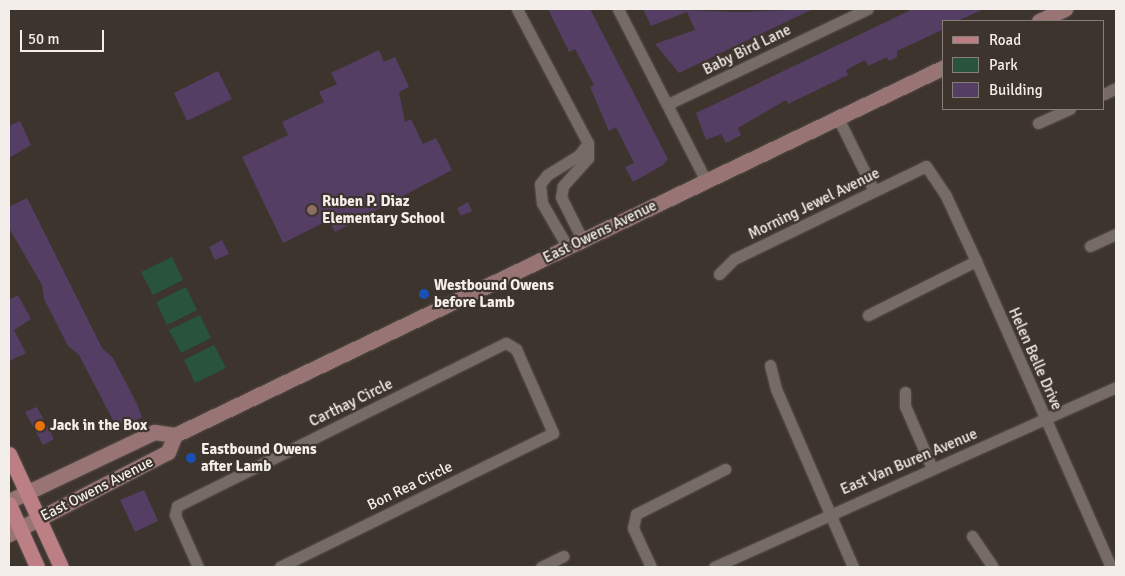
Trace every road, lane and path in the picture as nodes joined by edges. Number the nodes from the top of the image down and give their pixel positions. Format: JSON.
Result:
{"nodes":[{"id":1,"x":517,"y":9,"type":"edge"},
{"id":2,"x":618,"y":9,"type":"edge"},
{"id":3,"x":867,"y":9,"type":"edge"},
{"id":4,"x":1063,"y":14,"type":"edge"},
{"id":5,"x":1042,"y":20,"type":"edge"},
{"id":6,"x":942,"y":68,"type":"edge"},
{"id":7,"x":668,"y":104,"type":"junction"},
{"id":8,"x":1068,"y":110,"type":"edge"},
{"id":9,"x":838,"y":118,"type":"junction"},
{"id":10,"x":1038,"y":123,"type":"dead end"},
{"id":11,"x":588,"y":143,"type":"junction"},
{"id":12,"x":926,"y":166,"type":"joint"},
{"id":13,"x":706,"y":182,"type":"junction"},
{"id":14,"x":874,"y":191,"type":"junction"},
{"id":15,"x":1116,"y":234,"type":"edge"},
{"id":16,"x":583,"y":241,"type":"junction"},
{"id":17,"x":1090,"y":246,"type":"dead end"},
{"id":18,"x":568,"y":248,"type":"junction"},
{"id":19,"x":976,"y":261,"type":"junction"},
{"id":20,"x":719,"y":274,"type":"dead end"},
{"id":21,"x":868,"y":315,"type":"dead end"},
{"id":22,"x":770,"y":365,"type":"dead end"},
{"id":23,"x":1116,"y":387,"type":"edge"},
{"id":24,"x":905,"y":392,"type":"dead end"},
{"id":25,"x":1045,"y":419,"type":"junction"},
{"id":26,"x":553,"y":432,"type":"joint"},
{"id":27,"x":175,"y":435,"type":"junction"},
{"id":28,"x":9,"y":454,"type":"edge"},
{"id":29,"x":932,"y":468,"type":"junction"},
{"id":30,"x":725,"y":469,"type":"dead end"},
{"id":31,"x":28,"y":492,"type":"junction"},
{"id":32,"x":9,"y":503,"type":"edge"},
{"id":33,"x":830,"y":513,"type":"junction"},
{"id":34,"x":40,"y":518,"type":"junction"},
{"id":35,"x":15,"y":531,"type":"edge"},
{"id":36,"x":972,"y":536,"type":"dead end"},
{"id":37,"x":564,"y":556,"type":"dead end"},
{"id":38,"x":37,"y":567,"type":"edge"},
{"id":39,"x":61,"y":567,"type":"edge"},
{"id":40,"x":198,"y":567,"type":"edge"},
{"id":41,"x":280,"y":567,"type":"edge"},
{"id":42,"x":541,"y":567,"type":"edge"},
{"id":43,"x":651,"y":567,"type":"edge"},
{"id":44,"x":714,"y":567,"type":"edge"},
{"id":45,"x":853,"y":567,"type":"edge"},
{"id":46,"x":993,"y":567,"type":"edge"},
{"id":47,"x":1111,"y":567,"type":"edge"}],
"edges":[{"from":1,"to":11,"type":"street"},
{"from":2,"to":7,"type":"street"},
{"from":3,"to":7,"type":"street","name":"Baby Bird Lane"},
{"from":4,"to":5,"type":"main road"},
{"from":6,"to":9,"type":"main road","name":"East Owens Avenue"},
{"from":7,"to":13,"type":"street"},
{"from":8,"to":10,"type":"street"},
{"from":9,"to":13,"type":"main road","name":"East Owens Avenue"},
{"from":9,"to":14,"type":"street"},
{"from":11,"to":16,"type":"street"},
{"from":11,"to":18,"type":"street"},
{"from":12,"to":14,"type":"street","name":"Morning Jewel Avenue"},
{"from":12,"to":19,"type":"street","name":"Helen Belle Drive"},
{"from":13,"to":16,"type":"main road","name":"East Owens Avenue"},
{"from":14,"to":20,"type":"street","name":"Morning Jewel Avenue"},
{"from":15,"to":17,"type":"street"},
{"from":16,"to":18,"type":"main road","name":"East Owens Avenue"},
{"from":18,"to":27,"type":"main road","name":"East Owens Avenue"},
{"from":19,"to":21,"type":"street"},
{"from":19,"to":25,"type":"street","name":"Helen Belle Drive"},
{"from":22,"to":33,"type":"street"},
{"from":23,"to":25,"type":"street","name":"East Van Buren Avenue"},
{"from":24,"to":29,"type":"street"},
{"from":25,"to":29,"type":"street","name":"East Van Buren Avenue"},
{"from":25,"to":47,"type":"street","name":"Helen Belle Drive"},
{"from":26,"to":40,"type":"street","name":"Carthay Circle"},
{"from":26,"to":41,"type":"street","name":"Bon Rea Circle"},
{"from":27,"to":31,"type":"main road","name":"East Owens Avenue"},
{"from":27,"to":34,"type":"main road","name":"East Owens Avenue"},
{"from":28,"to":31,"type":"main road"},
{"from":29,"to":33,"type":"street","name":"East Van Buren Avenue"},
{"from":30,"to":43,"type":"street"},
{"from":31,"to":32,"type":"main road","name":"East Owens Avenue"},
{"from":31,"to":34,"type":"main road"},
{"from":32,"to":35,"type":"main road"},
{"from":33,"to":44,"type":"street","name":"East Van Buren Avenue"},
{"from":33,"to":45,"type":"street"},
{"from":34,"to":35,"type":"main road","name":"East Owens Avenue"},
{"from":34,"to":39,"type":"main road"},
{"from":35,"to":38,"type":"main road"},
{"from":36,"to":46,"type":"street"},
{"from":37,"to":42,"type":"street"}]}
